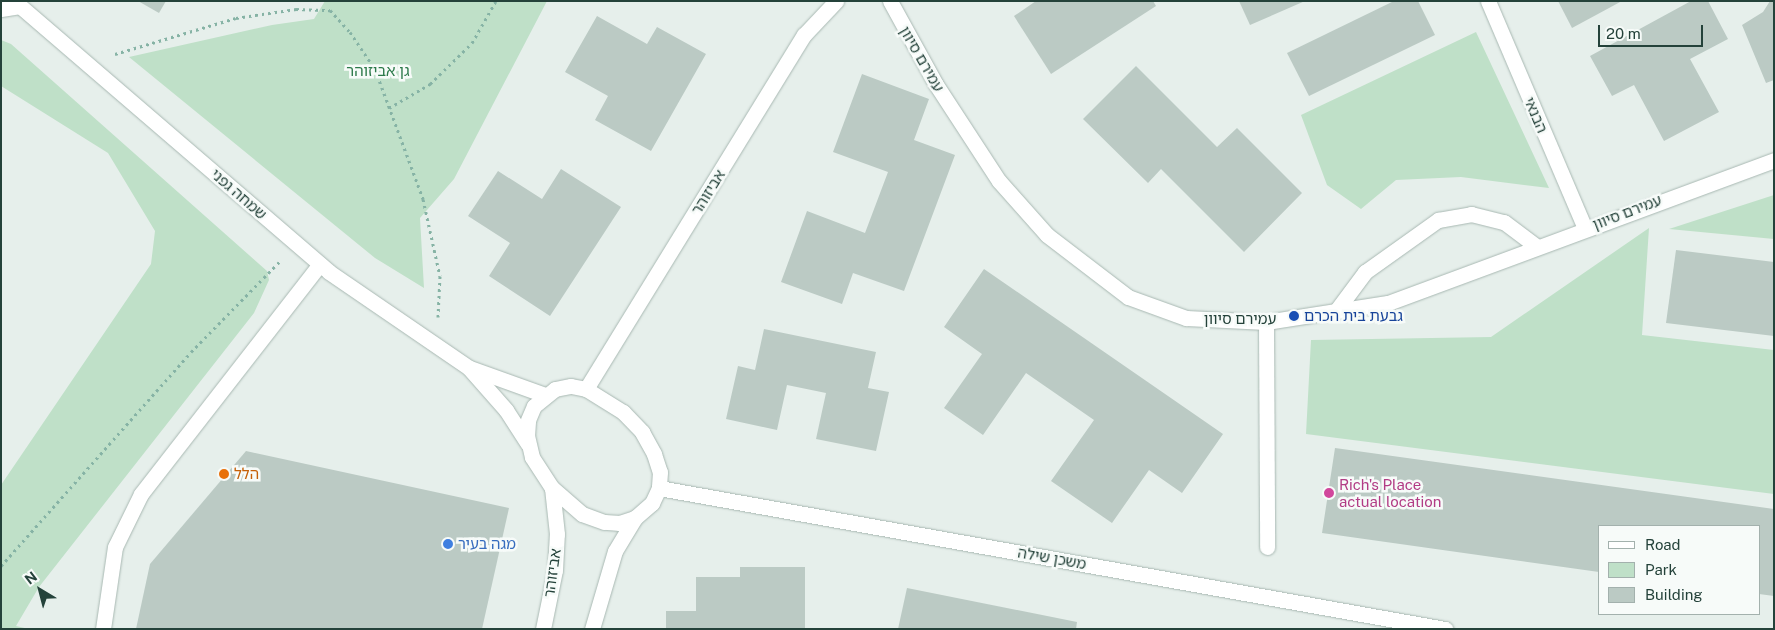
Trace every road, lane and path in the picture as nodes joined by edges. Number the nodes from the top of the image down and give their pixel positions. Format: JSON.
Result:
{"nodes":[{"id":1,"x":496,"y":1,"type":"edge"},
{"id":2,"x":836,"y":1,"type":"edge"},
{"id":3,"x":890,"y":1,"type":"edge"},
{"id":4,"x":1488,"y":1,"type":"edge"},
{"id":5,"x":22,"y":4,"type":"edge"},
{"id":6,"x":1,"y":9,"type":"edge"},
{"id":7,"x":86,"y":63,"type":"junction"},
{"id":8,"x":390,"y":108,"type":"junction"},
{"id":9,"x":1774,"y":160,"type":"edge"},
{"id":10,"x":1585,"y":228,"type":"junction"},
{"id":11,"x":297,"y":244,"type":"junction"},
{"id":12,"x":1536,"y":246,"type":"junction"},
{"id":13,"x":320,"y":264,"type":"junction"},
{"id":14,"x":1336,"y":311,"type":"junction"},
{"id":15,"x":1266,"y":322,"type":"junction"},
{"id":16,"x":437,"y":346,"type":"junction"},
{"id":17,"x":469,"y":368,"type":"junction"},
{"id":18,"x":586,"y":389,"type":"junction"},
{"id":19,"x":545,"y":395,"type":"junction"},
{"id":20,"x":528,"y":444,"type":"junction"},
{"id":21,"x":552,"y":488,"type":"junction"},
{"id":22,"x":659,"y":488,"type":"junction"},
{"id":23,"x":635,"y":518,"type":"junction"},
{"id":24,"x":1267,"y":547,"type":"dead end"},
{"id":25,"x":1,"y":566,"type":"edge"},
{"id":26,"x":103,"y":629,"type":"edge"},
{"id":27,"x":543,"y":629,"type":"edge"},
{"id":28,"x":592,"y":629,"type":"edge"},
{"id":29,"x":1445,"y":629,"type":"edge"}],
"edges":[{"from":1,"to":8,"type":"path"},
{"from":2,"to":18,"type":"street","name":"אביזוהר"},
{"from":3,"to":15,"type":"street","name":"עמירם סיוון"},
{"from":4,"to":10,"type":"street","name":"הבנאי"},
{"from":5,"to":6,"type":"street"},
{"from":5,"to":7,"type":"street","name":"שמחה גפני"},
{"from":7,"to":8,"type":"path"},
{"from":7,"to":11,"type":"street","name":"שמחה גפני"},
{"from":8,"to":16,"type":"path"},
{"from":9,"to":10,"type":"street","name":"עמירם סיוון"},
{"from":10,"to":12,"type":"street","name":"עמירם סיוון"},
{"from":11,"to":13,"type":"street","name":"שמחה גפני"},
{"from":11,"to":25,"type":"path"},
{"from":12,"to":14,"type":"street","name":"עמירם סיוון"},
{"from":12,"to":14,"type":"street"},
{"from":13,"to":16,"type":"street","name":"שמחה גפני"},
{"from":13,"to":26,"type":"street"},
{"from":14,"to":15,"type":"street","name":"עמירם סיוון"},
{"from":15,"to":24,"type":"street"},
{"from":16,"to":17,"type":"street","name":"שמחה גפני"},
{"from":17,"to":19,"type":"street","name":"שמחה גפני"},
{"from":17,"to":20,"type":"street","name":"שמחה גפני"},
{"from":18,"to":19,"type":"street"},
{"from":18,"to":22,"type":"street"},
{"from":19,"to":20,"type":"street"},
{"from":20,"to":21,"type":"street"},
{"from":21,"to":23,"type":"street"},
{"from":21,"to":27,"type":"street","name":"אביזוהר"},
{"from":22,"to":23,"type":"street"},
{"from":22,"to":29,"type":"street","name":"משכן שילה"},
{"from":23,"to":28,"type":"street"}]}
